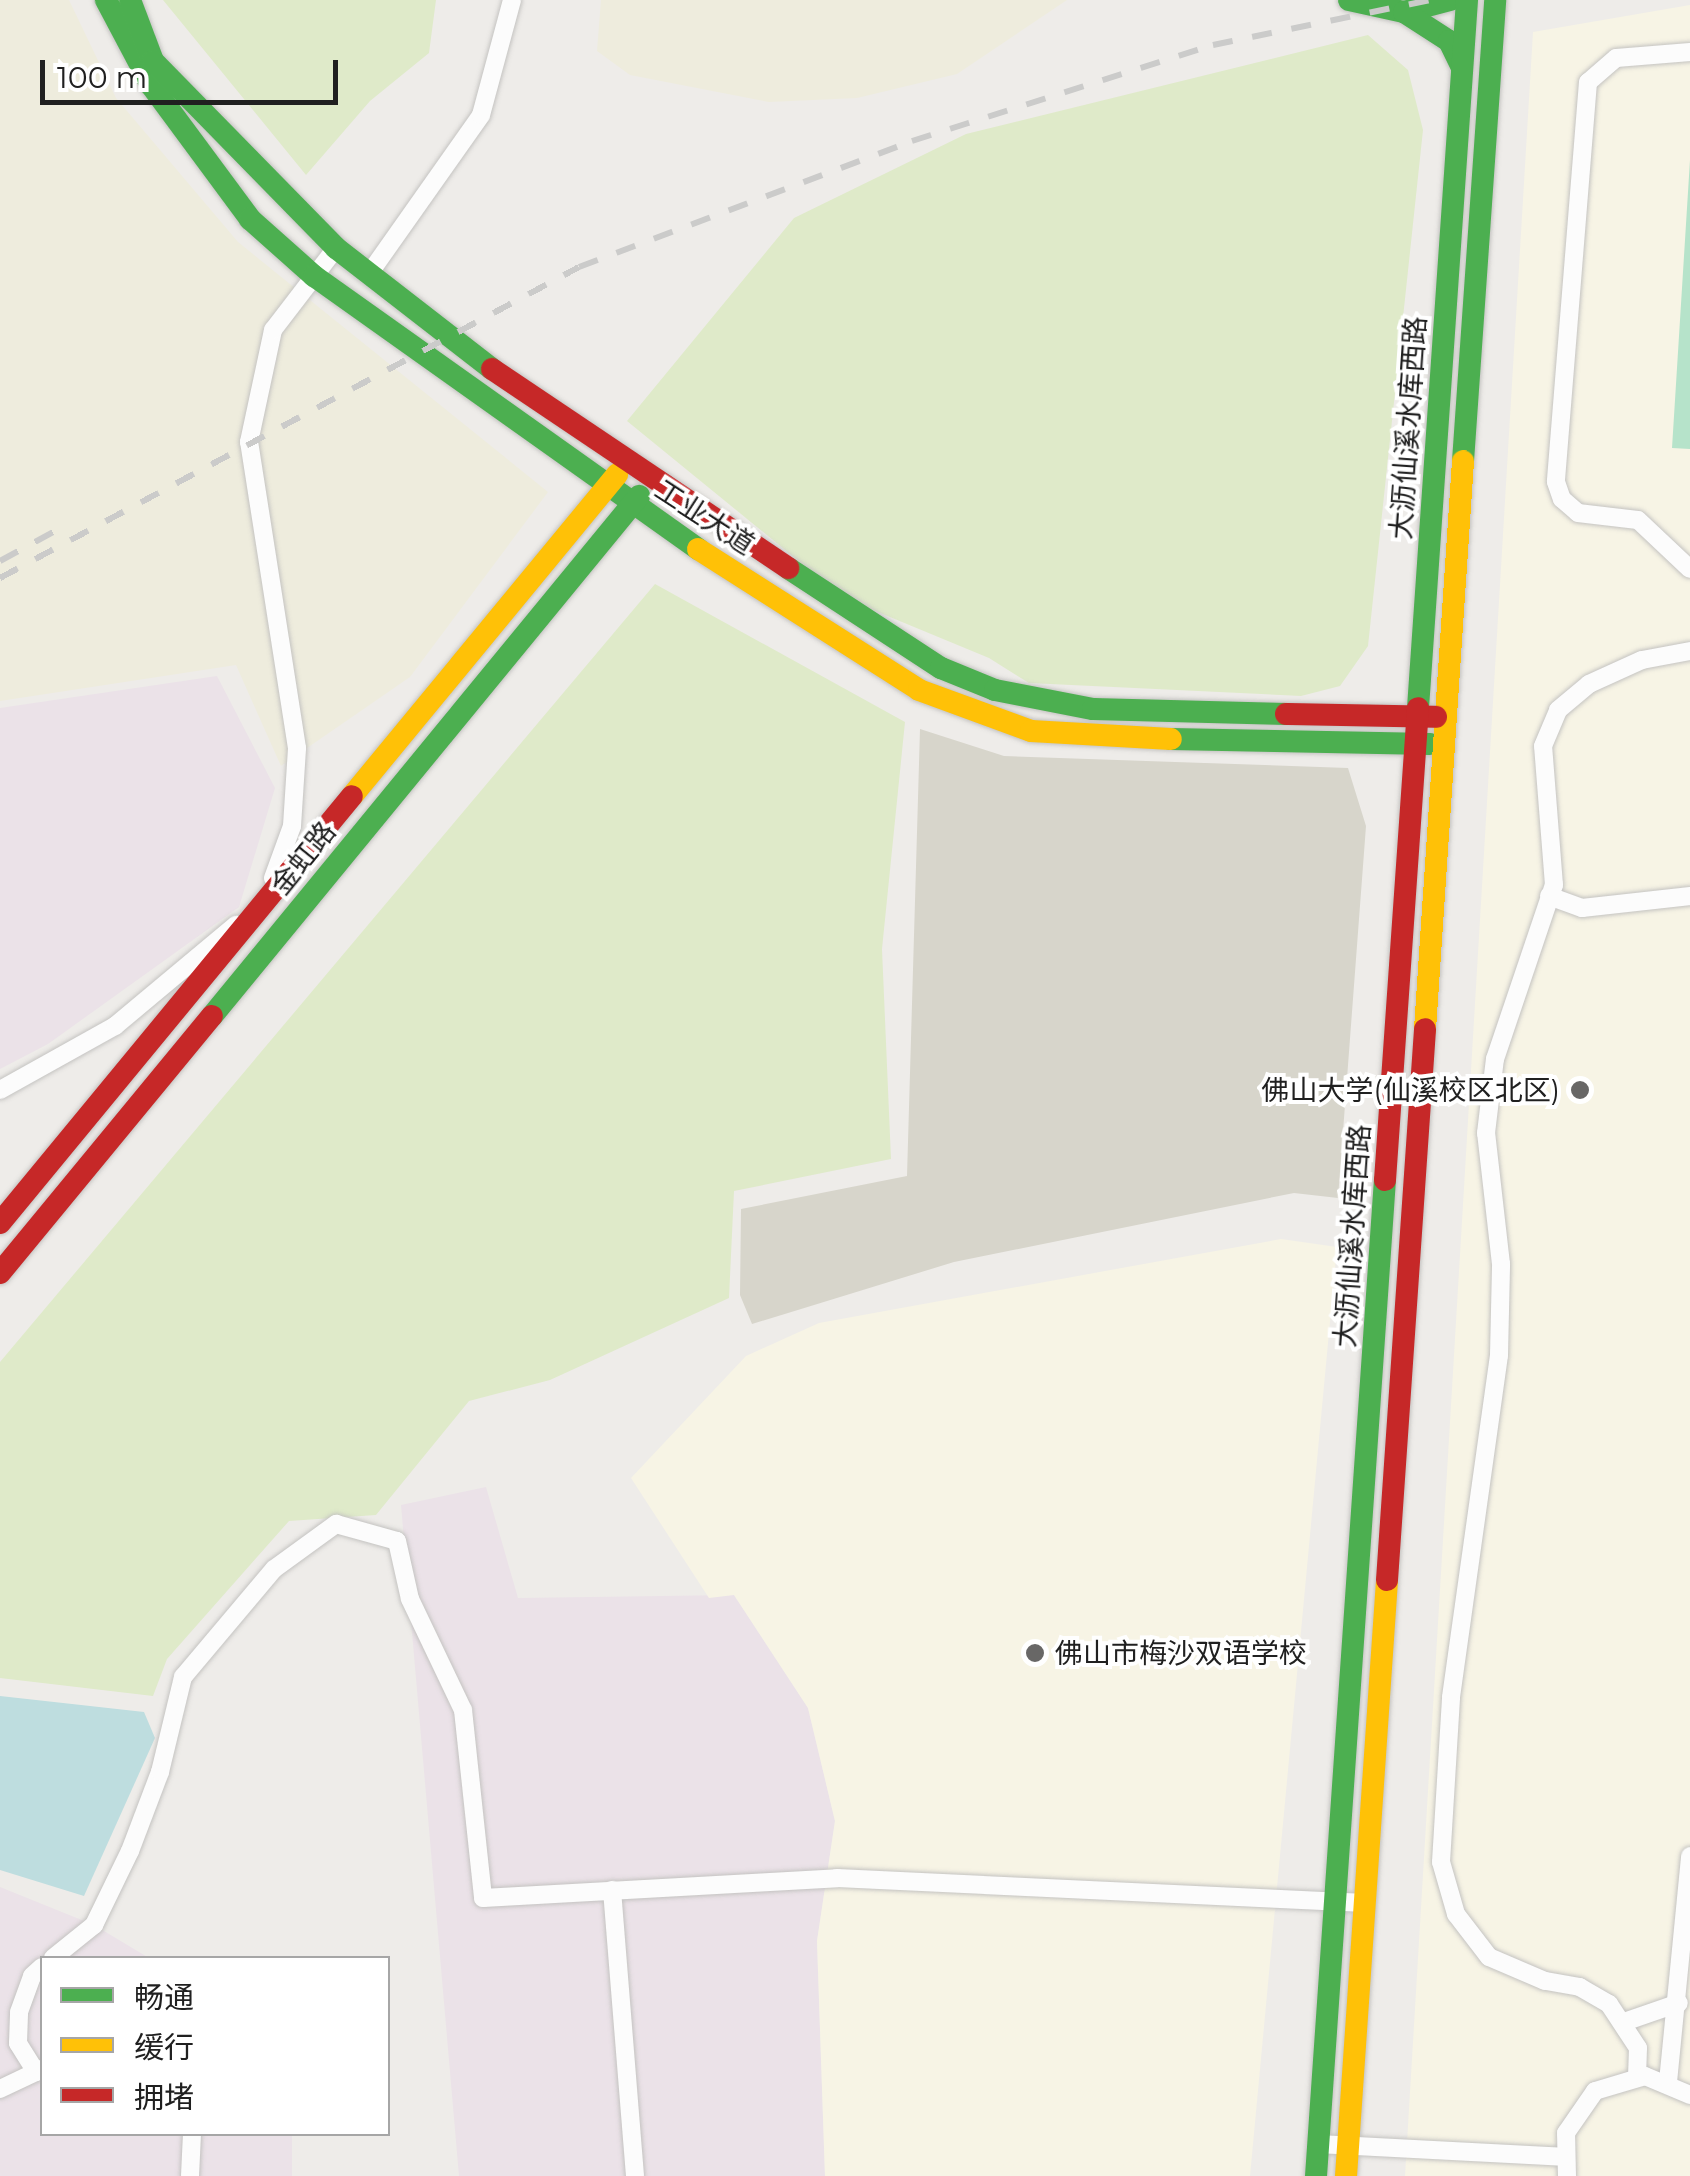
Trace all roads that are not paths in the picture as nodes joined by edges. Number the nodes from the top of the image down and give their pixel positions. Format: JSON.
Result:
{"nodes":[{"id":1,"x":106,"y":0,"type":"edge"},
{"id":2,"x":130,"y":0,"type":"edge"},
{"id":3,"x":512,"y":0,"type":"edge"},
{"id":4,"x":1349,"y":0,"type":"edge"},
{"id":5,"x":1450,"y":0,"type":"edge"},
{"id":6,"x":1467,"y":0,"type":"edge"},
{"id":7,"x":1496,"y":0,"type":"edge"},
{"id":8,"x":1404,"y":12,"type":"junction"},
{"id":9,"x":1690,"y":52,"type":"edge"},
{"id":10,"x":1462,"y":69,"type":"junction"},
{"id":11,"x":336,"y":248,"type":"junction"},
{"id":12,"x":369,"y":274,"type":"junction"},
{"id":13,"x":314,"y":276,"type":"junction"},
{"id":14,"x":627,"y":462,"type":"junction"},
{"id":15,"x":652,"y":480,"type":"junction"},
{"id":16,"x":607,"y":487,"type":"junction"},
{"id":17,"x":631,"y":506,"type":"junction"},
{"id":18,"x":1690,"y":569,"type":"edge"},
{"id":19,"x":1690,"y":651,"type":"edge"},
{"id":20,"x":1419,"y":716,"type":"junction"},
{"id":21,"x":1447,"y":717,"type":"junction"},
{"id":22,"x":1416,"y":744,"type":"junction"},
{"id":23,"x":1445,"y":744,"type":"junction"},
{"id":24,"x":1549,"y":896,"type":"junction"},
{"id":25,"x":1690,"y":896,"type":"edge"},
{"id":26,"x":0,"y":1090,"type":"edge"},
{"id":27,"x":0,"y":1222,"type":"edge"},
{"id":28,"x":0,"y":1274,"type":"edge"},
{"id":29,"x":1690,"y":1856,"type":"edge"},
{"id":30,"x":612,"y":1890,"type":"junction"},
{"id":31,"x":1334,"y":1901,"type":"junction"},
{"id":32,"x":1365,"y":1903,"type":"junction"},
{"id":33,"x":55,"y":1956,"type":"edge"},
{"id":34,"x":40,"y":1969,"type":"edge"},
{"id":35,"x":1679,"y":2003,"type":"junction"},
{"id":36,"x":1624,"y":2022,"type":"junction"},
{"id":37,"x":39,"y":2071,"type":"edge"},
{"id":38,"x":1636,"y":2077,"type":"junction"},
{"id":39,"x":1668,"y":2082,"type":"junction"},
{"id":40,"x":0,"y":2088,"type":"edge"},
{"id":41,"x":1690,"y":2095,"type":"edge"},
{"id":42,"x":192,"y":2136,"type":"edge"},
{"id":43,"x":1318,"y":2144,"type":"junction"},
{"id":44,"x":1348,"y":2146,"type":"junction"},
{"id":45,"x":1565,"y":2167,"type":"edge"},
{"id":46,"x":190,"y":2176,"type":"edge"},
{"id":47,"x":635,"y":2176,"type":"edge"},
{"id":48,"x":1316,"y":2176,"type":"edge"},
{"id":49,"x":1346,"y":2176,"type":"edge"}],
"edges":[{"from":1,"to":13,"type":"street","name":"工业大道"},
{"from":2,"to":11,"type":"street"},
{"from":3,"to":12,"type":"street"},
{"from":4,"to":8,"type":"street"},
{"from":5,"to":8,"type":"street"},
{"from":6,"to":10,"type":"street","name":"大沥仙溪水库西路"},
{"from":7,"to":21,"type":"street"},
{"from":8,"to":10,"type":"street"},
{"from":9,"to":18,"type":"street"},
{"from":10,"to":20,"type":"street","name":"大沥仙溪水库西路"},
{"from":11,"to":12,"type":"street"},
{"from":11,"to":13,"type":"street"},
{"from":12,"to":14,"type":"street","name":"工业大道"},
{"from":13,"to":16,"type":"street","name":"工业大道"},
{"from":13,"to":26,"type":"street"},
{"from":14,"to":15,"type":"street","name":"工业大道"},
{"from":14,"to":16,"type":"street","name":"金虹路"},
{"from":15,"to":17,"type":"street","name":"金虹路"},
{"from":15,"to":20,"type":"street","name":"工业大道"},
{"from":16,"to":17,"type":"street","name":"工业大道"},
{"from":16,"to":27,"type":"street","name":"金虹路"},
{"from":17,"to":22,"type":"street","name":"工业大道"},
{"from":17,"to":28,"type":"street","name":"金虹路"},
{"from":19,"to":24,"type":"street"},
{"from":20,"to":21,"type":"street","name":"工业大道"},
{"from":20,"to":22,"type":"street","name":"大沥仙溪水库西路"},
{"from":21,"to":23,"type":"street"},
{"from":22,"to":23,"type":"street","name":"工业大道"},
{"from":22,"to":31,"type":"street","name":"大沥仙溪水库西路"},
{"from":23,"to":32,"type":"street"},
{"from":24,"to":25,"type":"street"},
{"from":24,"to":36,"type":"street"},
{"from":29,"to":35,"type":"street"},
{"from":30,"to":31,"type":"street"},
{"from":30,"to":33,"type":"street"},
{"from":30,"to":47,"type":"street"},
{"from":31,"to":32,"type":"street"},
{"from":31,"to":43,"type":"street","name":"大沥仙溪水库西路"},
{"from":32,"to":44,"type":"street"},
{"from":34,"to":37,"type":"street"},
{"from":35,"to":36,"type":"street"},
{"from":35,"to":39,"type":"street"},
{"from":36,"to":38,"type":"street"},
{"from":37,"to":40,"type":"street"},
{"from":38,"to":39,"type":"street"},
{"from":38,"to":45,"type":"street"},
{"from":39,"to":41,"type":"street"},
{"from":42,"to":46,"type":"street"},
{"from":43,"to":44,"type":"street"},
{"from":43,"to":48,"type":"street","name":"大沥仙溪水库西路"},
{"from":44,"to":45,"type":"street"},
{"from":44,"to":49,"type":"street"}]}
